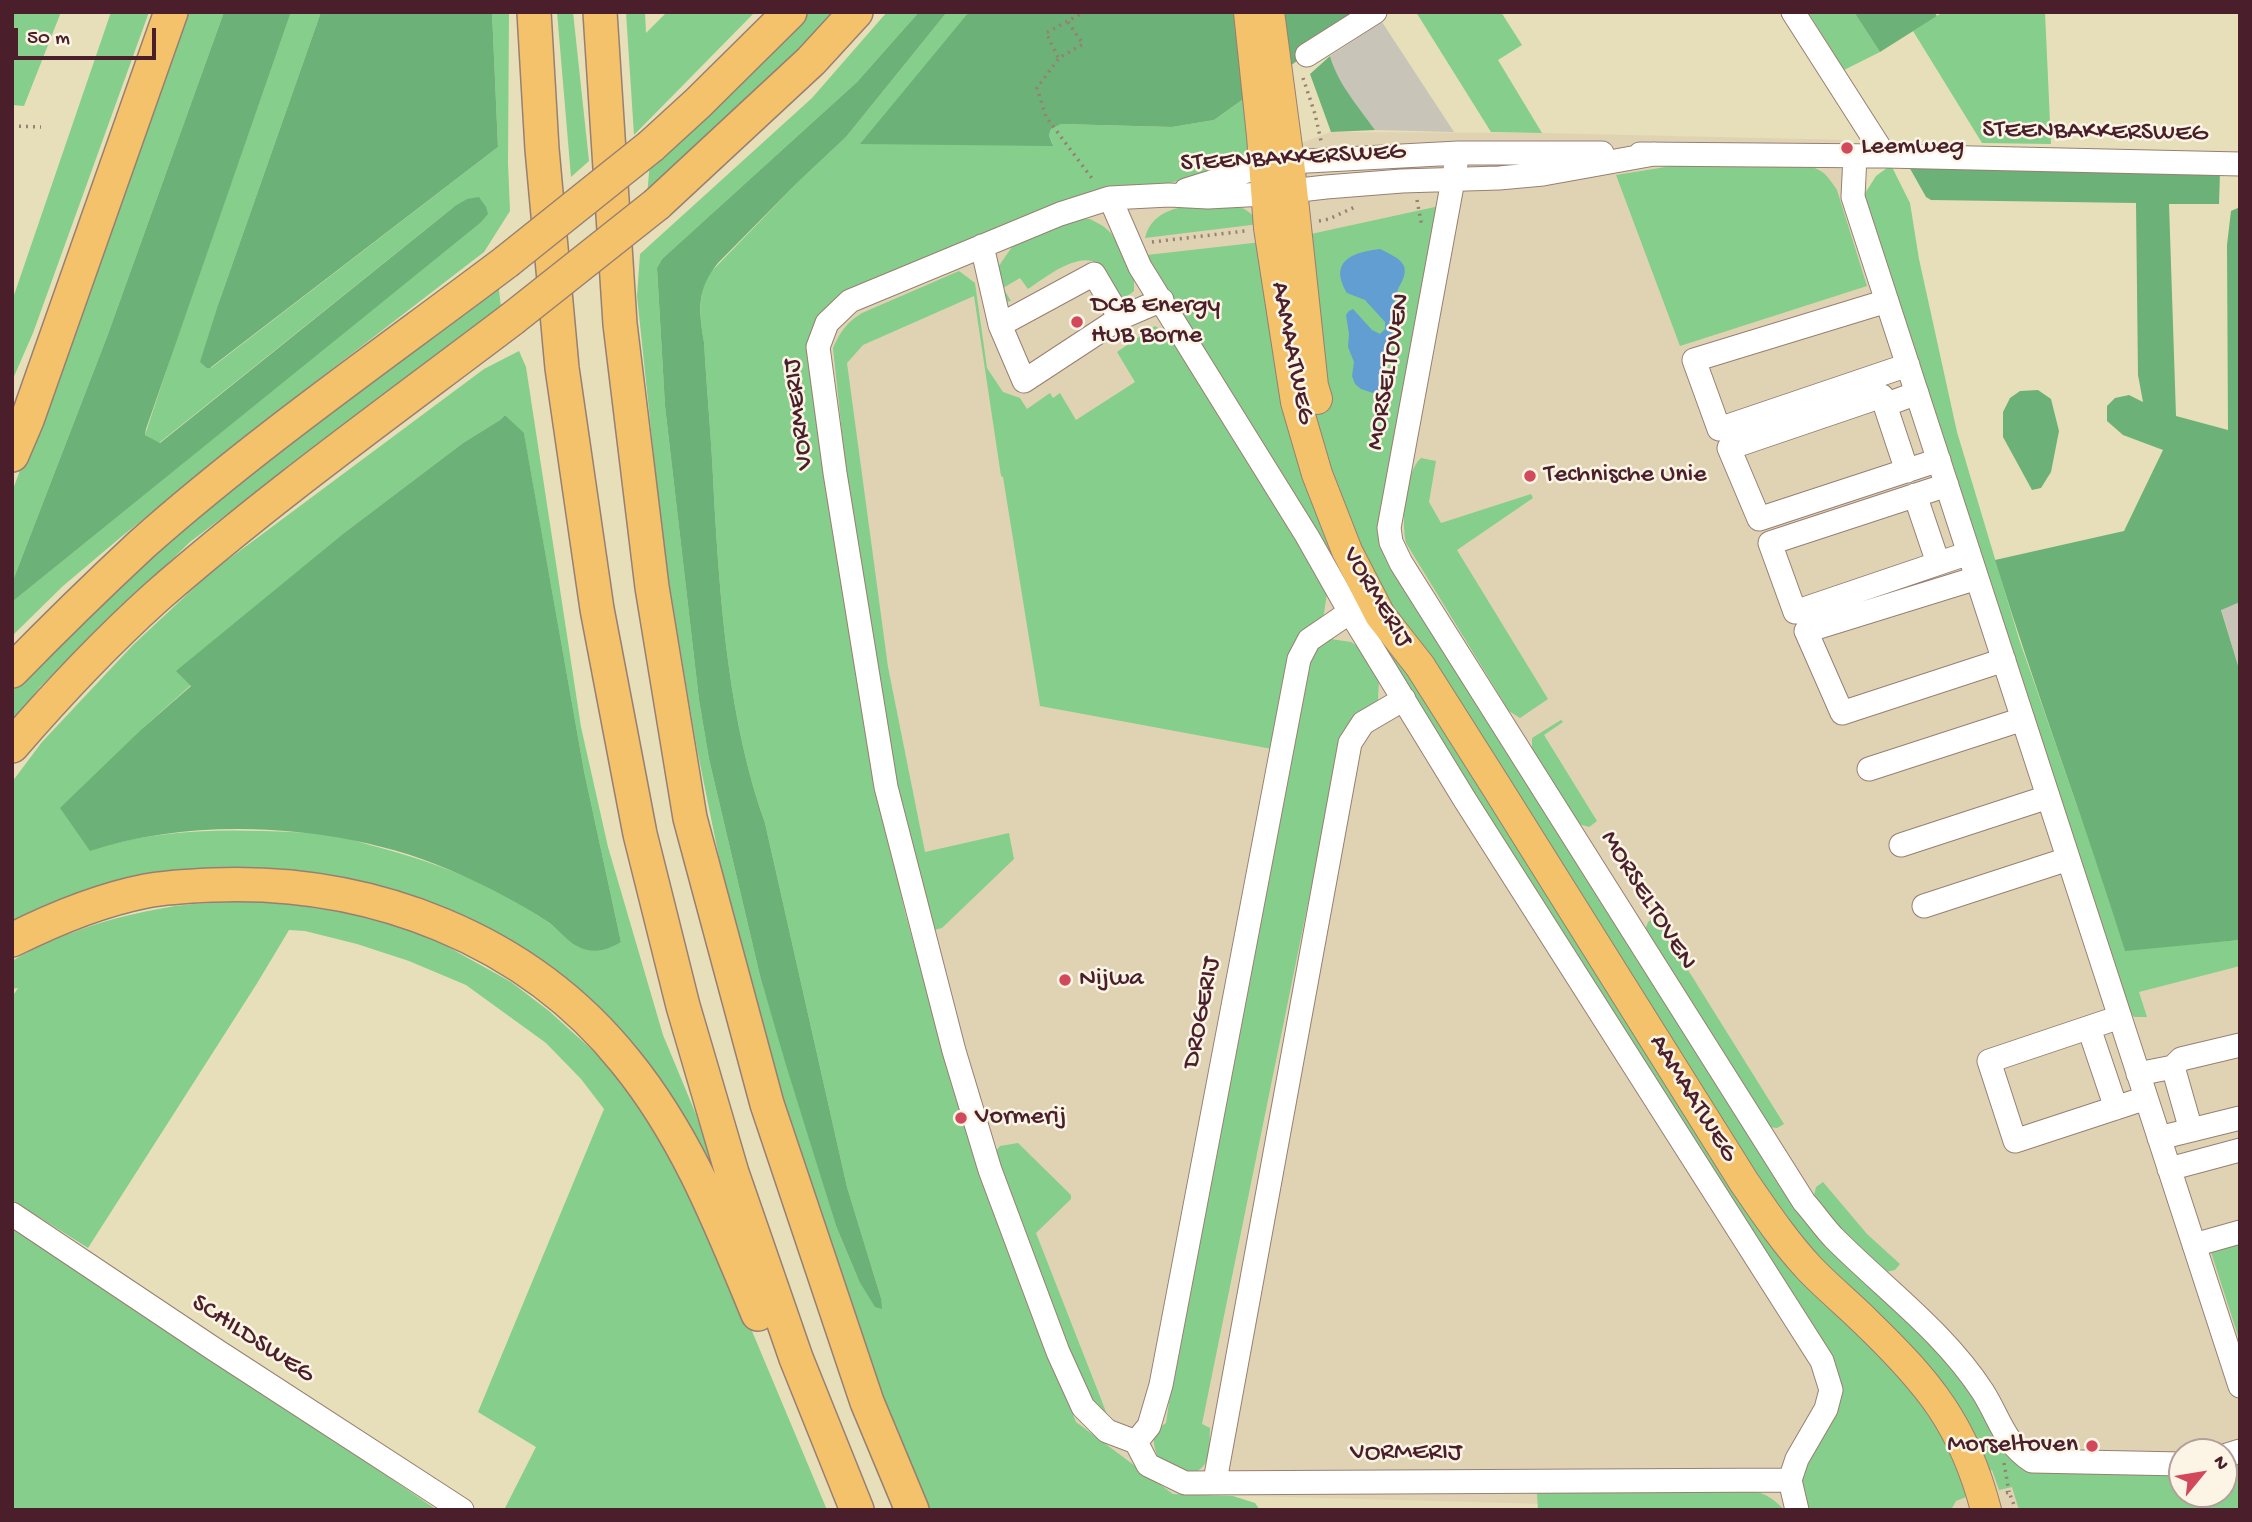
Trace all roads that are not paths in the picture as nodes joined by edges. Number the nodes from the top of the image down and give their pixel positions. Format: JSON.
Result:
{"nodes":[{"id":1,"x":171,"y":12,"type":"edge"},
{"id":2,"x":534,"y":12,"type":"edge"},
{"id":3,"x":600,"y":12,"type":"edge"},
{"id":4,"x":790,"y":12,"type":"edge"},
{"id":5,"x":856,"y":12,"type":"edge"},
{"id":6,"x":1249,"y":12,"type":"edge"},
{"id":7,"x":1269,"y":12,"type":"edge"},
{"id":8,"x":1375,"y":12,"type":"edge"},
{"id":9,"x":1793,"y":12,"type":"edge"},
{"id":10,"x":1307,"y":55,"type":"road end"},
{"id":11,"x":1458,"y":153,"type":"junction"},
{"id":12,"x":1654,"y":154,"type":"junction"},
{"id":13,"x":1855,"y":156,"type":"junction"},
{"id":14,"x":1885,"y":156,"type":"junction"},
{"id":15,"x":2240,"y":164,"type":"edge"},
{"id":16,"x":1277,"y":178,"type":"junction"},
{"id":17,"x":1454,"y":179,"type":"junction"},
{"id":18,"x":1110,"y":198,"type":"junction"},
{"id":19,"x":982,"y":246,"type":"junction"},
{"id":20,"x":1162,"y":300,"type":"junction"},
{"id":21,"x":1887,"y":301,"type":"junction"},
{"id":22,"x":1120,"y":318,"type":"junction"},
{"id":23,"x":1000,"y":326,"type":"junction"},
{"id":24,"x":1908,"y":365,"type":"junction"},
{"id":25,"x":1917,"y":393,"type":"junction"},
{"id":26,"x":1885,"y":405,"type":"junction"},
{"id":27,"x":12,"y":455,"type":"edge"},
{"id":28,"x":1938,"y":460,"type":"junction"},
{"id":29,"x":1907,"y":471,"type":"junction"},
{"id":30,"x":1947,"y":485,"type":"junction"},
{"id":31,"x":1916,"y":495,"type":"junction"},
{"id":32,"x":1969,"y":553,"type":"junction"},
{"id":33,"x":1938,"y":564,"type":"junction"},
{"id":34,"x":1977,"y":578,"type":"junction"},
{"id":35,"x":1350,"y":612,"type":"junction"},
{"id":36,"x":2004,"y":660,"type":"junction"},
{"id":37,"x":12,"y":671,"type":"edge"},
{"id":38,"x":1404,"y":699,"type":"junction"},
{"id":39,"x":2023,"y":719,"type":"junction"},
{"id":40,"x":12,"y":746,"type":"edge"},
{"id":41,"x":1869,"y":769,"type":"dead end"},
{"id":42,"x":2048,"y":797,"type":"junction"},
{"id":43,"x":1901,"y":845,"type":"dead end"},
{"id":44,"x":2068,"y":859,"type":"junction"},
{"id":45,"x":1924,"y":906,"type":"dead end"},
{"id":46,"x":12,"y":940,"type":"edge"},
{"id":47,"x":2120,"y":1017,"type":"junction"},
{"id":48,"x":2089,"y":1028,"type":"junction"},
{"id":49,"x":2240,"y":1045,"type":"edge"},
{"id":50,"x":2173,"y":1067,"type":"junction"},
{"id":51,"x":2138,"y":1074,"type":"junction"},
{"id":52,"x":2147,"y":1098,"type":"junction"},
{"id":53,"x":2116,"y":1108,"type":"junction"},
{"id":54,"x":2240,"y":1118,"type":"edge"},
{"id":55,"x":2191,"y":1130,"type":"junction"},
{"id":56,"x":2159,"y":1138,"type":"junction"},
{"id":57,"x":2240,"y":1150,"type":"edge"},
{"id":58,"x":2169,"y":1169,"type":"junction"},
{"id":59,"x":12,"y":1214,"type":"edge"},
{"id":60,"x":2240,"y":1232,"type":"edge"},
{"id":61,"x":2194,"y":1245,"type":"junction"},
{"id":62,"x":2240,"y":1386,"type":"edge"},
{"id":63,"x":822,"y":1429,"type":"junction"},
{"id":64,"x":1136,"y":1442,"type":"junction"},
{"id":65,"x":2168,"y":1464,"type":"edge"},
{"id":66,"x":1790,"y":1480,"type":"junction"},
{"id":67,"x":1215,"y":1481,"type":"junction"},
{"id":68,"x":462,"y":1510,"type":"edge"},
{"id":69,"x":857,"y":1510,"type":"edge"},
{"id":70,"x":912,"y":1510,"type":"edge"},
{"id":71,"x":1797,"y":1510,"type":"edge"},
{"id":72,"x":1986,"y":1510,"type":"edge"}],
"edges":[{"from":1,"to":27,"type":"highway"},
{"from":2,"to":63,"type":"highway"},
{"from":3,"to":70,"type":"highway"},
{"from":4,"to":37,"type":"highway","bridge":true},
{"from":5,"to":40,"type":"highway","bridge":true},
{"from":6,"to":16,"type":"main road","name":"AAMAATWEG"},
{"from":7,"to":16,"type":"main road","name":"AAMAATWEG"},
{"from":8,"to":10,"type":"street"},
{"from":9,"to":14,"type":"street"},
{"from":11,"to":12,"type":"street","name":"STEENBAKKERSWEG"},
{"from":11,"to":16,"type":"street","name":"STEENBAKKERSWEG"},
{"from":11,"to":17,"type":"street","name":"MORSELTOVEN"},
{"from":12,"to":13,"type":"street","name":"STEENBAKKERSWEG"},
{"from":12,"to":17,"type":"street","name":"STEENBAKKERSWEG"},
{"from":13,"to":14,"type":"street","name":"STEENBAKKERSWEG"},
{"from":13,"to":21,"type":"street"},
{"from":14,"to":15,"type":"street","name":"STEENBAKKERSWEG"},
{"from":16,"to":17,"type":"street","name":"STEENBAKKERSWEG"},
{"from":16,"to":18,"type":"street","name":"STEENBAKKERSWEG"},
{"from":16,"to":72,"type":"main road","name":"AAMAATWEG"},
{"from":17,"to":65,"type":"street","name":"MORSELTOVEN"},
{"from":18,"to":19,"type":"street","name":"VORMERIJ"},
{"from":18,"to":20,"type":"street","name":"VORMERIJ"},
{"from":19,"to":23,"type":"street"},
{"from":19,"to":64,"type":"street","name":"VORMERIJ"},
{"from":20,"to":22,"type":"street"},
{"from":20,"to":35,"type":"street","name":"VORMERIJ"},
{"from":21,"to":24,"type":"street"},
{"from":21,"to":24,"type":"street"},
{"from":22,"to":23,"type":"street"},
{"from":22,"to":23,"type":"street"},
{"from":24,"to":25,"type":"street"},
{"from":25,"to":26,"type":"street"},
{"from":25,"to":28,"type":"street"},
{"from":26,"to":29,"type":"street"},
{"from":26,"to":29,"type":"street"},
{"from":28,"to":29,"type":"street"},
{"from":28,"to":30,"type":"street"},
{"from":30,"to":31,"type":"street"},
{"from":30,"to":32,"type":"street"},
{"from":31,"to":33,"type":"street"},
{"from":31,"to":33,"type":"street"},
{"from":32,"to":33,"type":"street"},
{"from":32,"to":34,"type":"street"},
{"from":34,"to":36,"type":"street"},
{"from":34,"to":36,"type":"street"},
{"from":35,"to":38,"type":"street","name":"VORMERIJ"},
{"from":35,"to":64,"type":"street","name":"DROGERIJ"},
{"from":36,"to":39,"type":"street"},
{"from":38,"to":66,"type":"street","name":"VORMERIJ"},
{"from":38,"to":67,"type":"street"},
{"from":39,"to":41,"type":"street"},
{"from":39,"to":42,"type":"street"},
{"from":42,"to":43,"type":"street"},
{"from":42,"to":44,"type":"street"},
{"from":44,"to":45,"type":"street"},
{"from":44,"to":47,"type":"street"},
{"from":46,"to":63,"type":"highway"},
{"from":47,"to":48,"type":"street"},
{"from":47,"to":51,"type":"street"},
{"from":48,"to":53,"type":"street"},
{"from":48,"to":53,"type":"street"},
{"from":49,"to":50,"type":"street"},
{"from":50,"to":51,"type":"street"},
{"from":50,"to":55,"type":"street"},
{"from":51,"to":52,"type":"street"},
{"from":52,"to":53,"type":"street"},
{"from":52,"to":56,"type":"street"},
{"from":54,"to":55,"type":"street"},
{"from":55,"to":56,"type":"street"},
{"from":56,"to":58,"type":"street"},
{"from":57,"to":58,"type":"street"},
{"from":58,"to":61,"type":"street"},
{"from":59,"to":68,"type":"street","name":"SCHILDSWEG"},
{"from":60,"to":61,"type":"street"},
{"from":61,"to":62,"type":"street"},
{"from":63,"to":69,"type":"highway"},
{"from":64,"to":67,"type":"street","name":"VORMERIJ"},
{"from":66,"to":67,"type":"street","name":"VORMERIJ"},
{"from":66,"to":71,"type":"street"}]}
